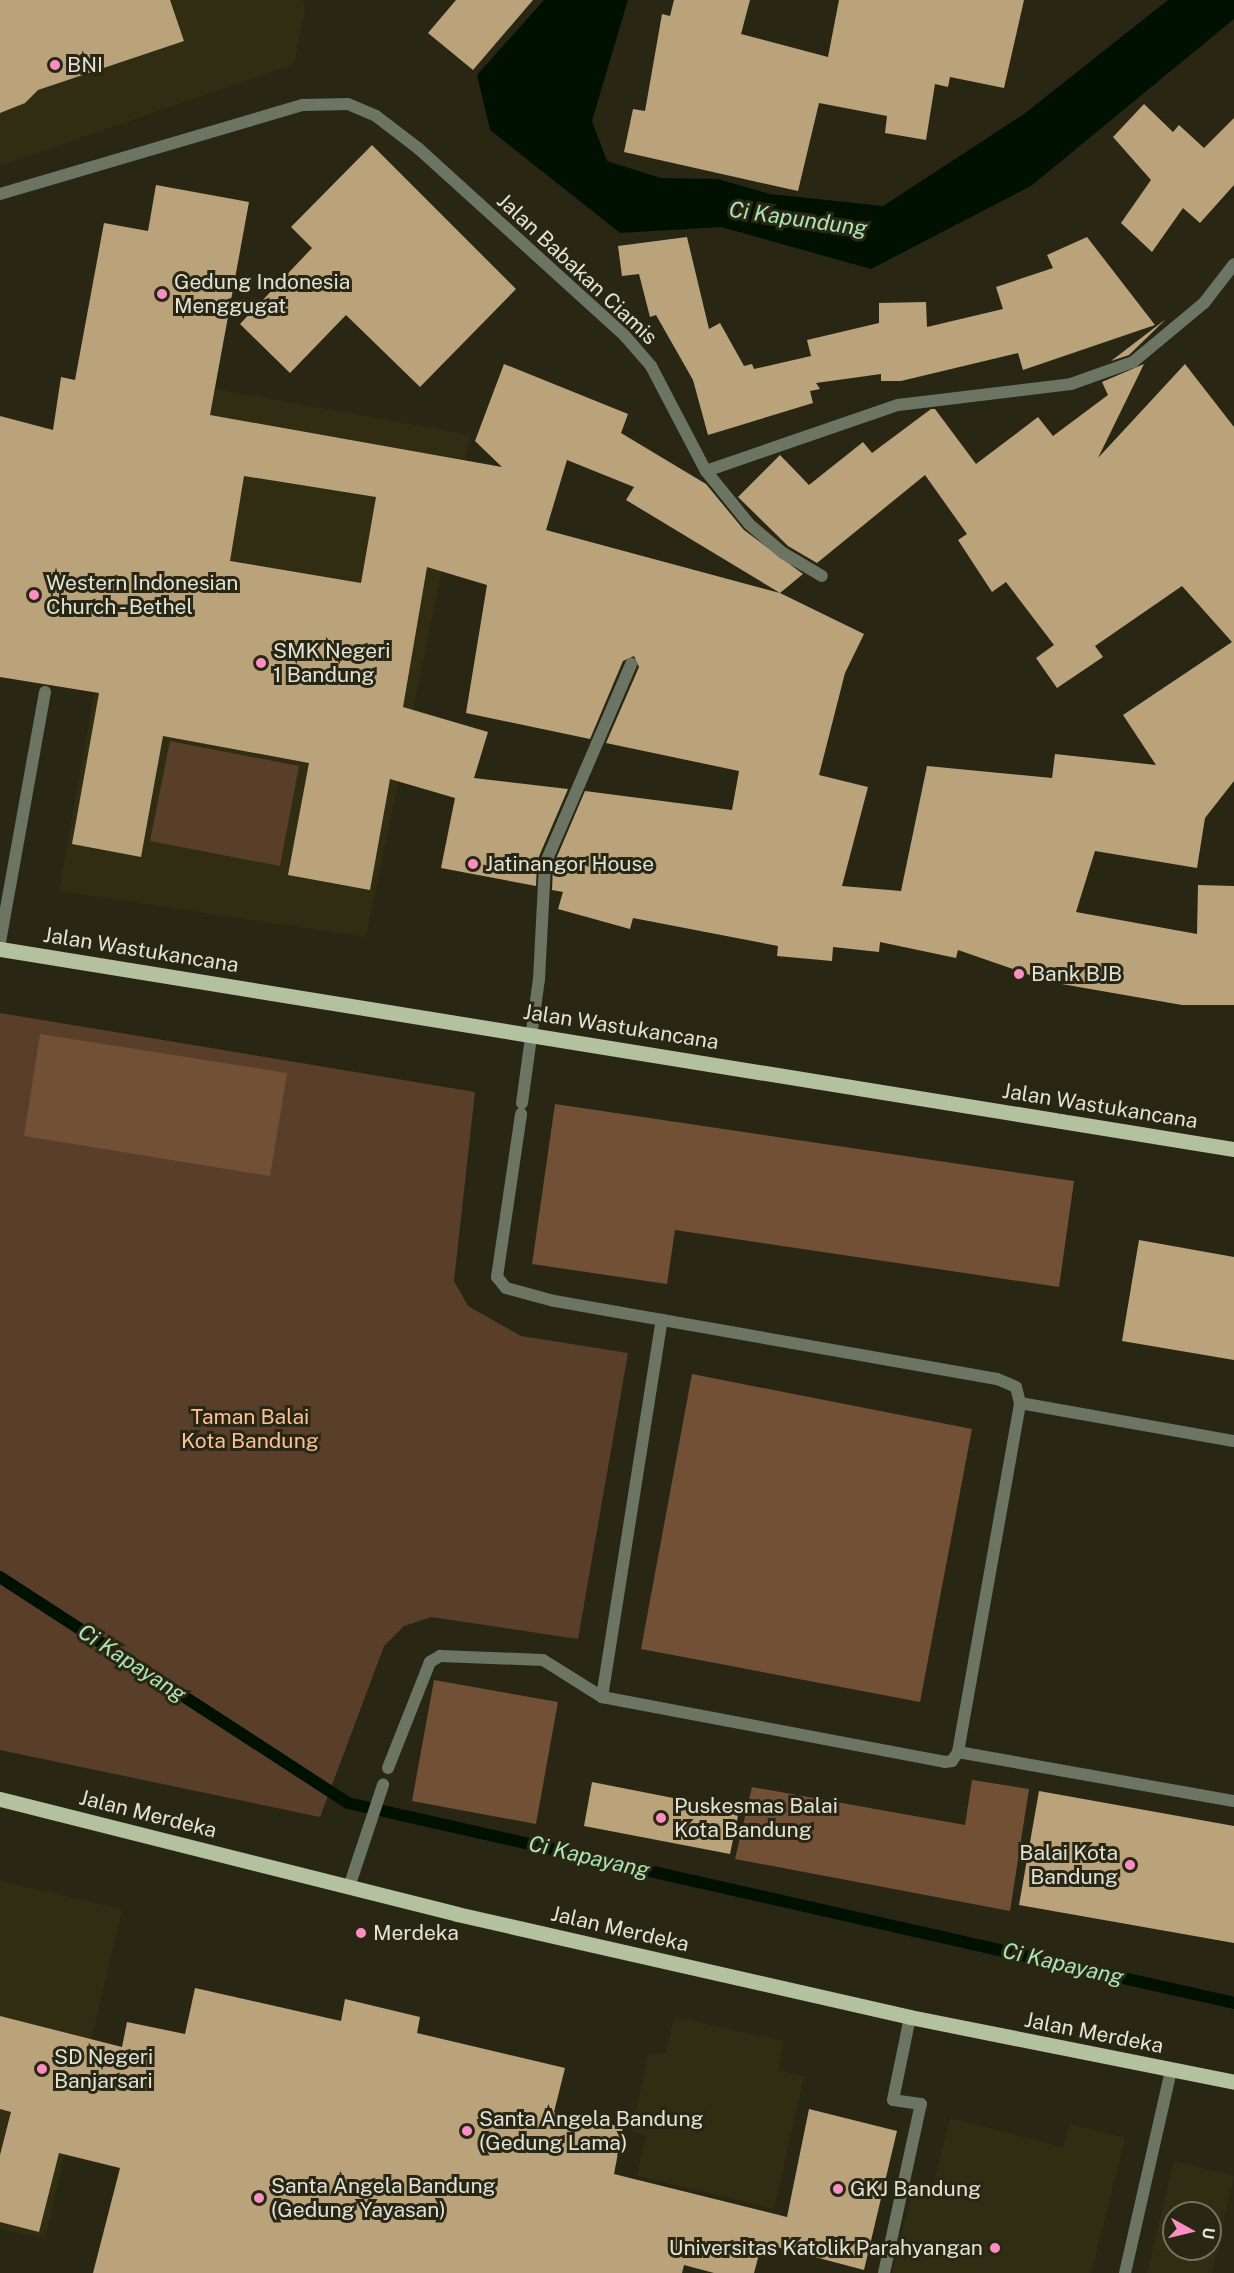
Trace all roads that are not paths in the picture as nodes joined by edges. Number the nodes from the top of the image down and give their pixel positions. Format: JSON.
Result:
{"nodes":[{"id":1,"x":0,"y":194,"type":"edge"},
{"id":2,"x":1234,"y":264,"type":"edge"},
{"id":3,"x":706,"y":471,"type":"junction"},
{"id":4,"x":822,"y":576,"type":"dead end"},
{"id":5,"x":631,"y":664,"type":"dead end"},
{"id":6,"x":45,"y":692,"type":"dead end"},
{"id":7,"x":0,"y":942,"type":"edge"},
{"id":8,"x":0,"y":949,"type":"edge"},
{"id":9,"x":532,"y":1034,"type":"junction"},
{"id":10,"x":1234,"y":1149,"type":"edge"},
{"id":11,"x":662,"y":1320,"type":"junction"},
{"id":12,"x":1020,"y":1403,"type":"junction"},
{"id":13,"x":1234,"y":1441,"type":"edge"},
{"id":14,"x":602,"y":1697,"type":"junction"},
{"id":15,"x":958,"y":1752,"type":"junction"},
{"id":16,"x":388,"y":1768,"type":"dead end"},
{"id":17,"x":383,"y":1785,"type":"dead end"},
{"id":18,"x":0,"y":1798,"type":"edge"},
{"id":19,"x":1234,"y":1801,"type":"edge"},
{"id":20,"x":349,"y":1887,"type":"junction"},
{"id":21,"x":910,"y":2017,"type":"junction"},
{"id":22,"x":1171,"y":2070,"type":"junction"},
{"id":23,"x":1234,"y":2082,"type":"edge"},
{"id":24,"x":884,"y":2273,"type":"edge"},
{"id":25,"x":1125,"y":2273,"type":"edge"}],
"edges":[{"from":1,"to":3,"type":"street","name":"Jalan Babakan Ciamis"},
{"from":2,"to":3,"type":"street"},
{"from":3,"to":4,"type":"street","name":"Jalan Babakan Ciamis"},
{"from":5,"to":9,"type":"street"},
{"from":6,"to":7,"type":"street"},
{"from":8,"to":9,"type":"main road","name":"Jalan Wastukancana"},
{"from":9,"to":10,"type":"main road","name":"Jalan Wastukancana"},
{"from":9,"to":11,"type":"street"},
{"from":11,"to":12,"type":"street"},
{"from":11,"to":14,"type":"street"},
{"from":12,"to":13,"type":"street"},
{"from":12,"to":15,"type":"street"},
{"from":14,"to":15,"type":"street"},
{"from":14,"to":16,"type":"street"},
{"from":15,"to":19,"type":"street"},
{"from":17,"to":20,"type":"street"},
{"from":18,"to":20,"type":"main road","name":"Jalan Merdeka"},
{"from":20,"to":21,"type":"main road","name":"Jalan Merdeka"},
{"from":21,"to":22,"type":"main road","name":"Jalan Merdeka"},
{"from":21,"to":24,"type":"street"},
{"from":22,"to":23,"type":"main road","name":"Jalan Merdeka"},
{"from":22,"to":25,"type":"street"}]}
